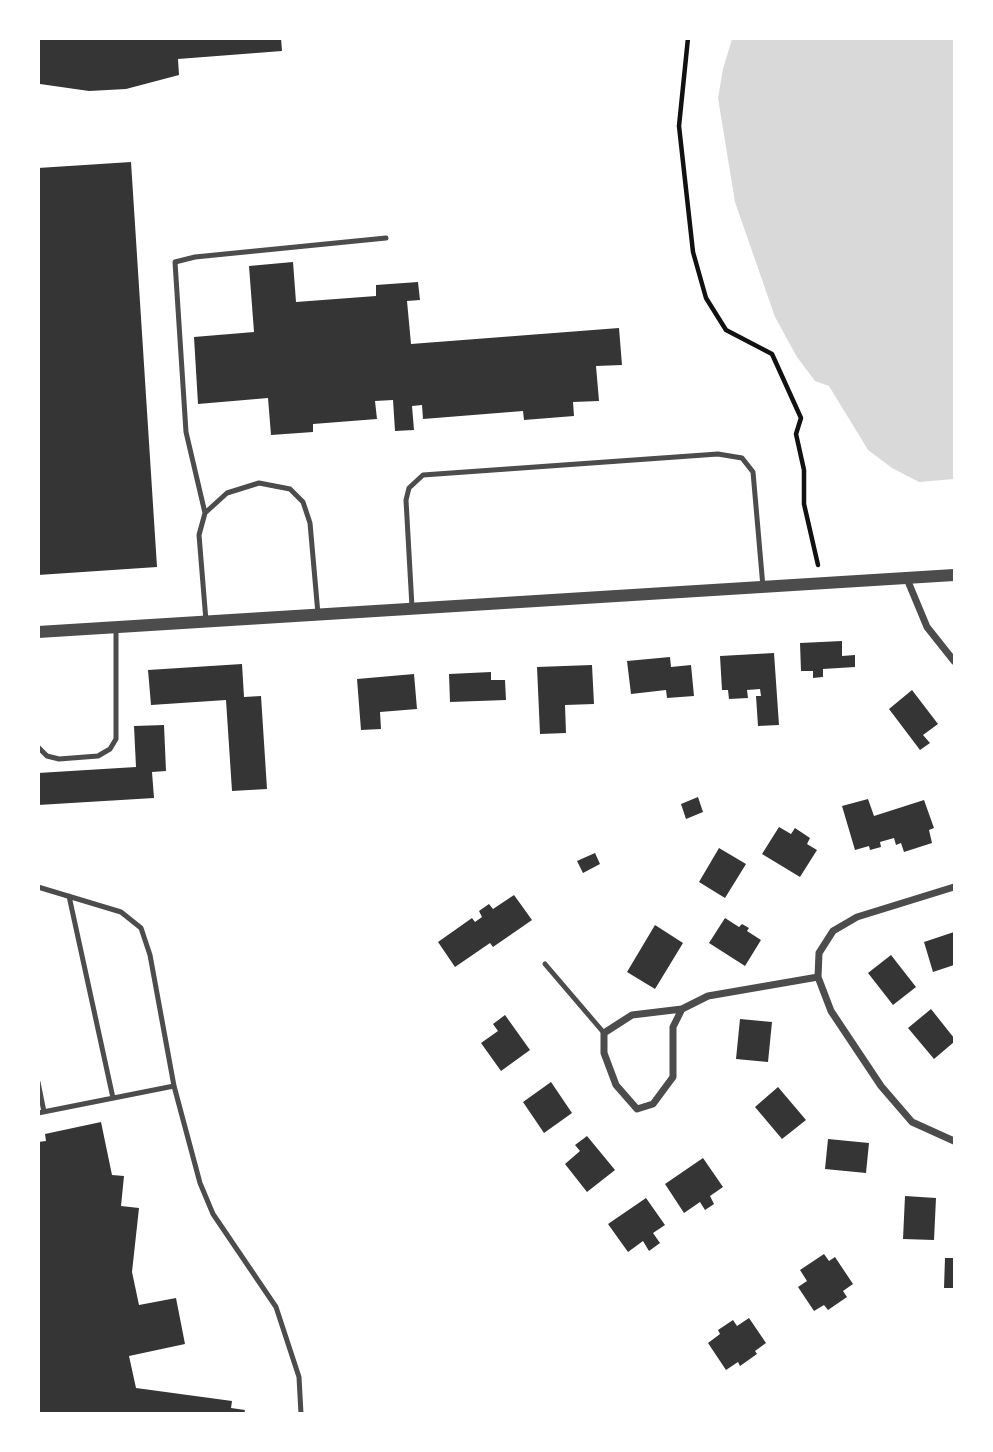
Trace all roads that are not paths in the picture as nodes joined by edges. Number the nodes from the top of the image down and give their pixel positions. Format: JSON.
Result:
{"nodes":[{"id":1,"x":386,"y":238,"type":"dead end"},
{"id":2,"x":205,"y":513,"type":"junction"},
{"id":3,"x":954,"y":575,"type":"edge"},
{"id":4,"x":906,"y":579,"type":"junction"},
{"id":5,"x":763,"y":587,"type":"junction"},
{"id":6,"x":412,"y":609,"type":"junction"},
{"id":7,"x":318,"y":614,"type":"junction"},
{"id":8,"x":206,"y":621,"type":"junction"},
{"id":9,"x":116,"y":627,"type":"junction"},
{"id":10,"x":38,"y":632,"type":"edge"},
{"id":11,"x":954,"y":661,"type":"edge"},
{"id":12,"x":38,"y":747,"type":"edge"},
{"id":13,"x":38,"y":887,"type":"edge"},
{"id":14,"x":954,"y":887,"type":"edge"},
{"id":15,"x":68,"y":896,"type":"junction"},
{"id":16,"x":545,"y":964,"type":"dead end"},
{"id":17,"x":818,"y":977,"type":"junction"},
{"id":18,"x":682,"y":1009,"type":"junction"},
{"id":19,"x":604,"y":1033,"type":"junction"},
{"id":20,"x":38,"y":1082,"type":"edge"},
{"id":21,"x":174,"y":1086,"type":"junction"},
{"id":22,"x":113,"y":1098,"type":"junction"},
{"id":23,"x":41,"y":1112,"type":"edge"},
{"id":24,"x":954,"y":1141,"type":"edge"},
{"id":25,"x":301,"y":1413,"type":"edge"}],
"edges":[{"from":1,"to":2,"type":"lane"},
{"from":2,"to":7,"type":"lane"},
{"from":2,"to":8,"type":"lane"},
{"from":3,"to":4,"type":"street"},
{"from":4,"to":5,"type":"street"},
{"from":4,"to":11,"type":"street"},
{"from":5,"to":6,"type":"street"},
{"from":5,"to":6,"type":"lane"},
{"from":6,"to":7,"type":"street"},
{"from":7,"to":8,"type":"street"},
{"from":8,"to":9,"type":"street"},
{"from":9,"to":10,"type":"street"},
{"from":9,"to":12,"type":"lane"},
{"from":13,"to":15,"type":"lane"},
{"from":14,"to":17,"type":"street"},
{"from":15,"to":21,"type":"lane"},
{"from":15,"to":22,"type":"lane"},
{"from":16,"to":19,"type":"lane"},
{"from":17,"to":18,"type":"street"},
{"from":17,"to":24,"type":"street"},
{"from":18,"to":19,"type":"street"},
{"from":18,"to":19,"type":"street"},
{"from":20,"to":23,"type":"lane"},
{"from":21,"to":22,"type":"lane"},
{"from":21,"to":25,"type":"lane"},
{"from":22,"to":23,"type":"lane"}]}
